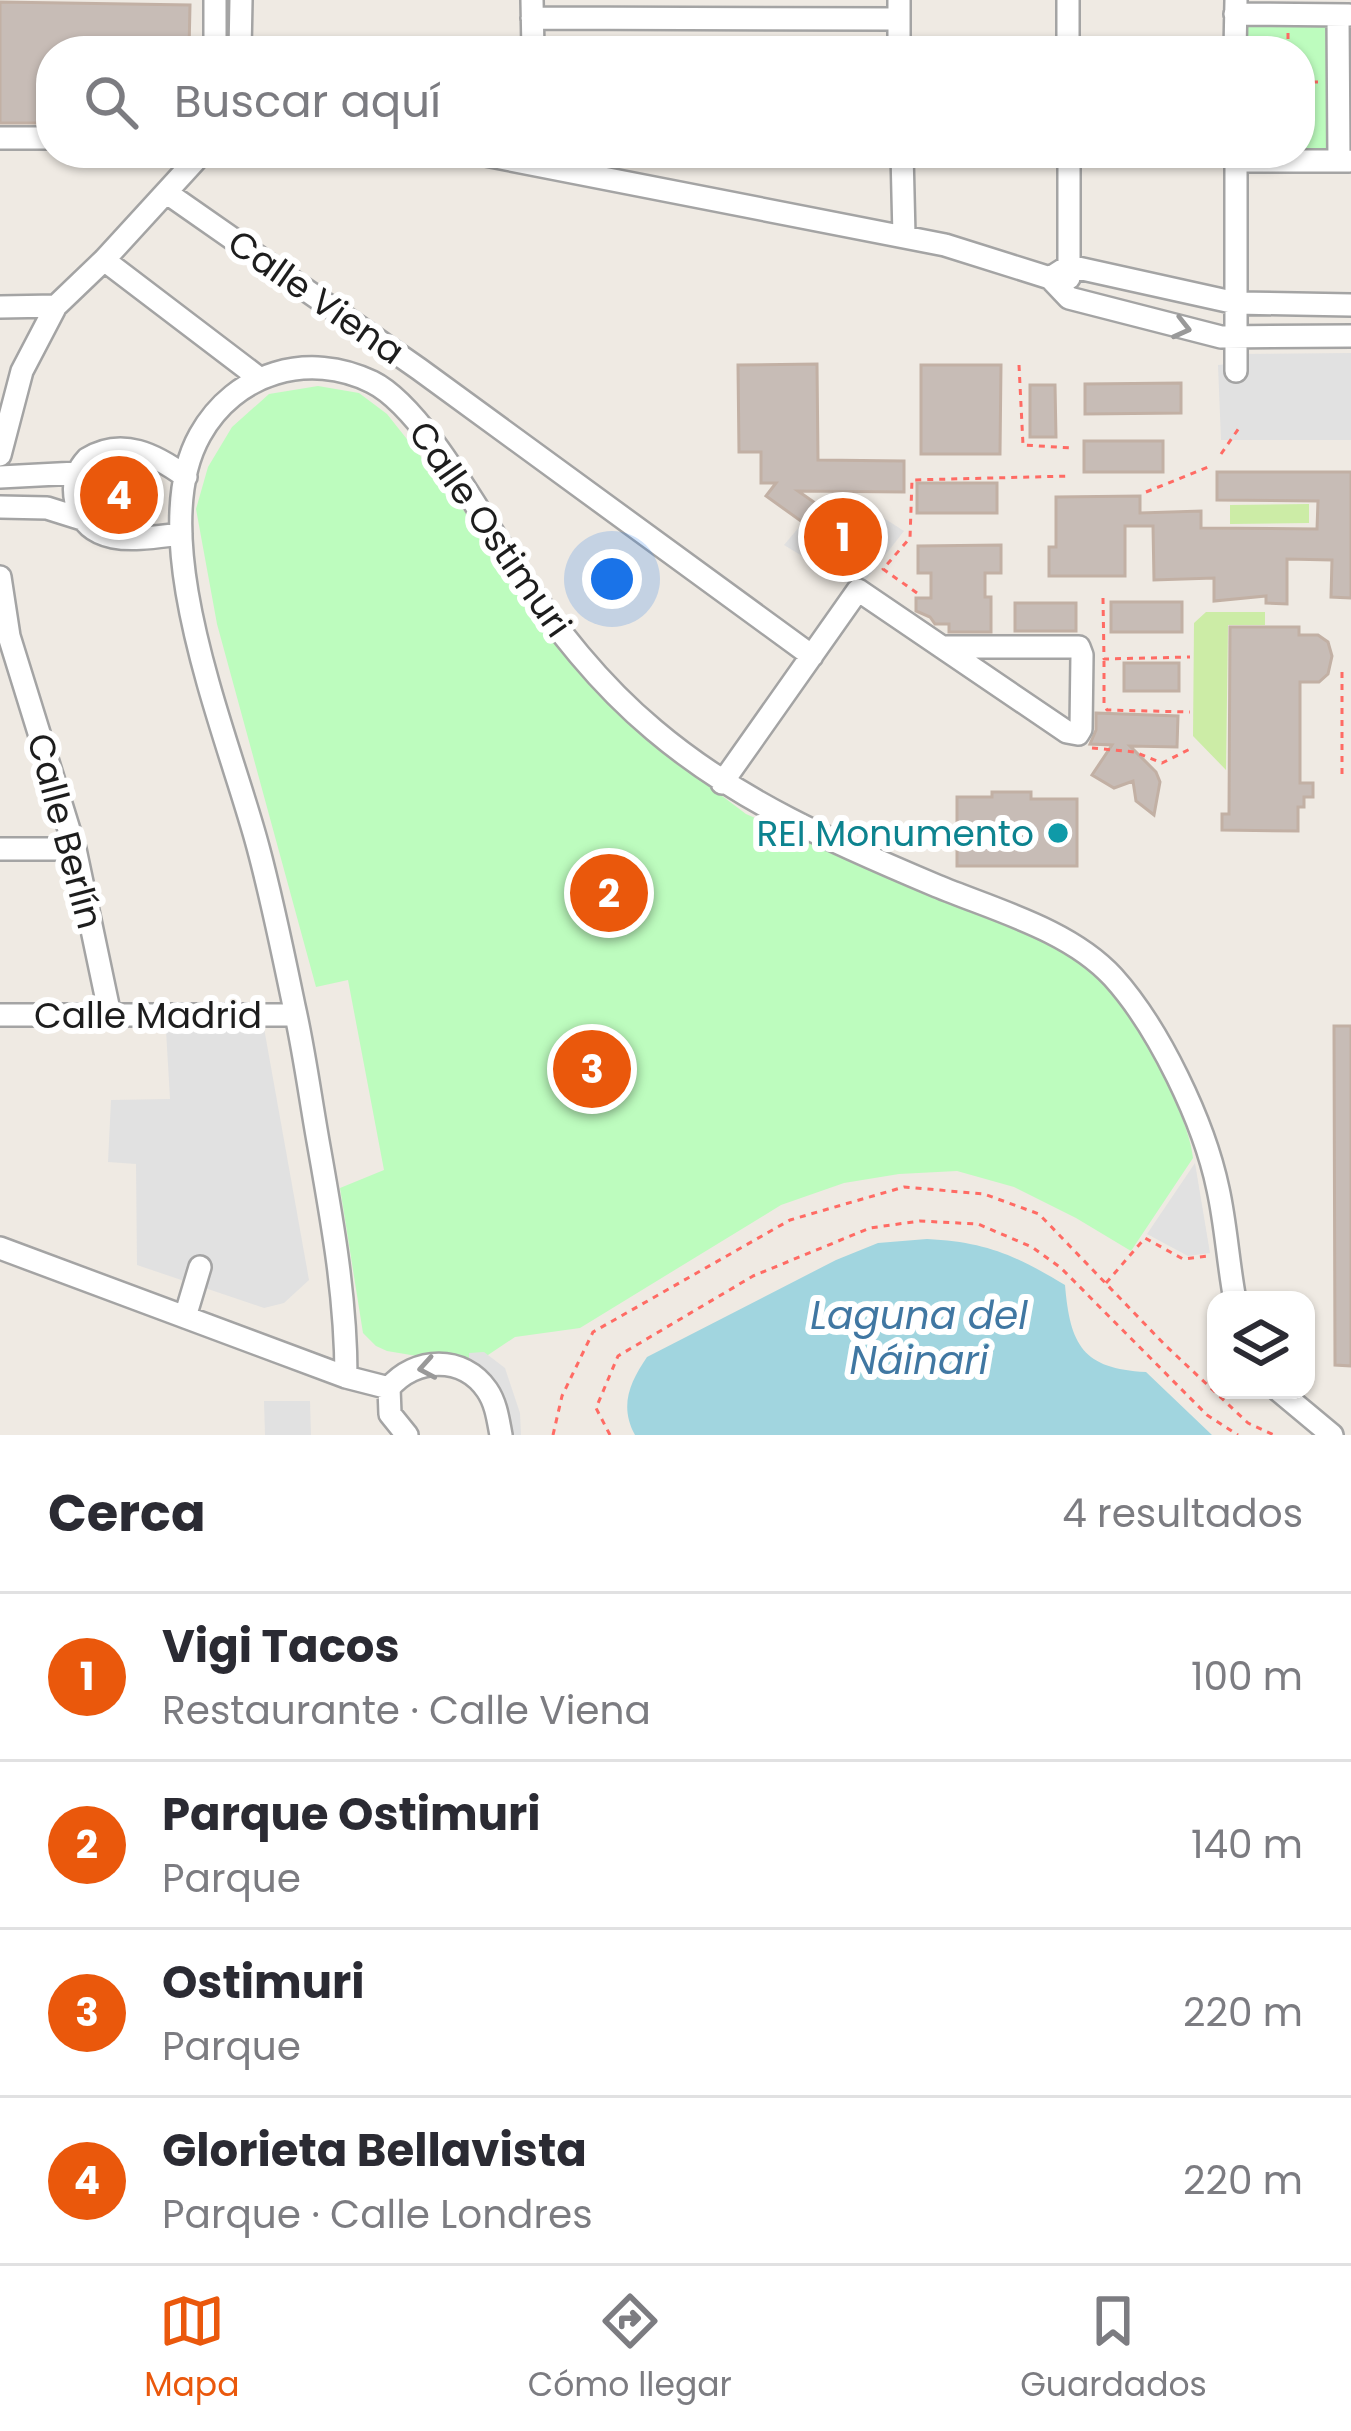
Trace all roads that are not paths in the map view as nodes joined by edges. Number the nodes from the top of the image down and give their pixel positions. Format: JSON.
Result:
{"nodes":[{"id":1,"x":215,"y":0,"type":"edge"},
{"id":2,"x":241,"y":0,"type":"edge"},
{"id":3,"x":1068,"y":0,"type":"edge"},
{"id":4,"x":1235,"y":7,"type":"edge"},
{"id":5,"x":532,"y":9,"type":"edge"},
{"id":6,"x":898,"y":10,"type":"edge"},
{"id":7,"x":1344,"y":15,"type":"edge"},
{"id":8,"x":214,"y":36,"type":"edge"},
{"id":9,"x":240,"y":36,"type":"edge"},
{"id":10,"x":1068,"y":36,"type":"edge"},
{"id":11,"x":0,"y":138,"type":"edge"},
{"id":12,"x":36,"y":138,"type":"edge"},
{"id":13,"x":1315,"y":160,"type":"edge"},
{"id":14,"x":1345,"y":161,"type":"edge"},
{"id":15,"x":189,"y":168,"type":"edge"},
{"id":16,"x":577,"y":168,"type":"edge"},
{"id":17,"x":902,"y":168,"type":"edge"},
{"id":18,"x":1068,"y":168,"type":"edge"},
{"id":19,"x":1236,"y":168,"type":"edge"},
{"id":20,"x":167,"y":193,"type":"junction"},
{"id":21,"x":904,"y":236,"type":"junction"},
{"id":22,"x":104,"y":260,"type":"junction"},
{"id":23,"x":1060,"y":272,"type":"junction"},
{"id":24,"x":1236,"y":303,"type":"junction"},
{"id":25,"x":1351,"y":305,"type":"edge"},
{"id":26,"x":56,"y":306,"type":"junction"},
{"id":27,"x":0,"y":307,"type":"edge"},
{"id":28,"x":1351,"y":335,"type":"edge"},
{"id":29,"x":1237,"y":338,"type":"junction"},
{"id":30,"x":419,"y":369,"type":"junction"},
{"id":31,"x":1237,"y":371,"type":"dead end"},
{"id":32,"x":259,"y":378,"type":"junction"},
{"id":33,"x":392,"y":394,"type":"junction"},
{"id":34,"x":0,"y":455,"type":"edge"},
{"id":35,"x":77,"y":473,"type":"junction"},
{"id":36,"x":0,"y":477,"type":"edge"},
{"id":37,"x":186,"y":477,"type":"junction"},
{"id":38,"x":0,"y":507,"type":"edge"},
{"id":39,"x":82,"y":519,"type":"junction"},
{"id":40,"x":182,"y":534,"type":"junction"},
{"id":41,"x":0,"y":577,"type":"edge"},
{"id":42,"x":943,"y":647,"type":"junction"},
{"id":43,"x":812,"y":656,"type":"junction"},
{"id":44,"x":0,"y":681,"type":"edge"},
{"id":45,"x":24,"y":681,"type":"junction"},
{"id":46,"x":722,"y":783,"type":"junction"},
{"id":47,"x":0,"y":849,"type":"edge"},
{"id":48,"x":75,"y":849,"type":"junction"},
{"id":49,"x":110,"y":1015,"type":"junction"},
{"id":50,"x":296,"y":1015,"type":"junction"},
{"id":51,"x":0,"y":1016,"type":"edge"},
{"id":52,"x":0,"y":1248,"type":"edge"},
{"id":53,"x":200,"y":1267,"type":"dead end"},
{"id":54,"x":1234,"y":1291,"type":"edge"},
{"id":55,"x":184,"y":1317,"type":"junction"},
{"id":56,"x":346,"y":1377,"type":"junction"},
{"id":57,"x":389,"y":1388,"type":"junction"},
{"id":58,"x":1286,"y":1399,"type":"edge"},
{"id":59,"x":495,"y":1429,"type":"edge"},
{"id":60,"x":401,"y":1433,"type":"edge"},
{"id":61,"x":1332,"y":1435,"type":"edge"}],
"edges":[{"from":1,"to":8,"type":"street"},
{"from":2,"to":9,"type":"street"},
{"from":3,"to":10,"type":"street"},
{"from":4,"to":7,"type":"street"},
{"from":5,"to":6,"type":"street"},
{"from":7,"to":14,"type":"street"},
{"from":11,"to":12,"type":"street"},
{"from":13,"to":14,"type":"street"},
{"from":15,"to":20,"type":"street"},
{"from":16,"to":21,"type":"street"},
{"from":17,"to":21,"type":"street"},
{"from":18,"to":23,"type":"street"},
{"from":19,"to":24,"type":"street"},
{"from":20,"to":22,"type":"street"},
{"from":20,"to":30,"type":"street","name":"Calle Viena"},
{"from":21,"to":23,"type":"street"},
{"from":22,"to":26,"type":"street"},
{"from":22,"to":32,"type":"street"},
{"from":23,"to":24,"type":"street"},
{"from":23,"to":29,"type":"street","one_way":true},
{"from":24,"to":25,"type":"street"},
{"from":24,"to":29,"type":"street"},
{"from":26,"to":27,"type":"street"},
{"from":26,"to":34,"type":"street"},
{"from":28,"to":29,"type":"street"},
{"from":29,"to":31,"type":"street"},
{"from":30,"to":33,"type":"street"},
{"from":30,"to":43,"type":"street","name":"Calle Viena"},
{"from":32,"to":33,"type":"street","name":"Calle Ostimuri"},
{"from":32,"to":37,"type":"street"},
{"from":33,"to":46,"type":"street","name":"Calle Ostimuri"},
{"from":35,"to":36,"type":"street"},
{"from":35,"to":37,"type":"street"},
{"from":35,"to":39,"type":"street"},
{"from":37,"to":40,"type":"street"},
{"from":38,"to":39,"type":"street"},
{"from":39,"to":40,"type":"street"},
{"from":40,"to":50,"type":"street"},
{"from":41,"to":45,"type":"street","name":"Calle Berlín"},
{"from":42,"to":42,"type":"street"},
{"from":42,"to":43,"type":"street"},
{"from":43,"to":46,"type":"street"},
{"from":44,"to":45,"type":"street"},
{"from":45,"to":48,"type":"street","name":"Calle Berlín"},
{"from":46,"to":54,"type":"street","name":"Calle Ostimuri"},
{"from":47,"to":48,"type":"street"},
{"from":48,"to":49,"type":"street","name":"Calle Berlín"},
{"from":49,"to":50,"type":"street","name":"Calle Madrid"},
{"from":49,"to":51,"type":"street","name":"Calle Madrid"},
{"from":50,"to":56,"type":"street"},
{"from":52,"to":55,"type":"street"},
{"from":53,"to":55,"type":"street"},
{"from":55,"to":56,"type":"street"},
{"from":56,"to":57,"type":"street"},
{"from":59,"to":57,"type":"street","one_way":true},
{"from":57,"to":60,"type":"street"},
{"from":58,"to":61,"type":"street"}]}
